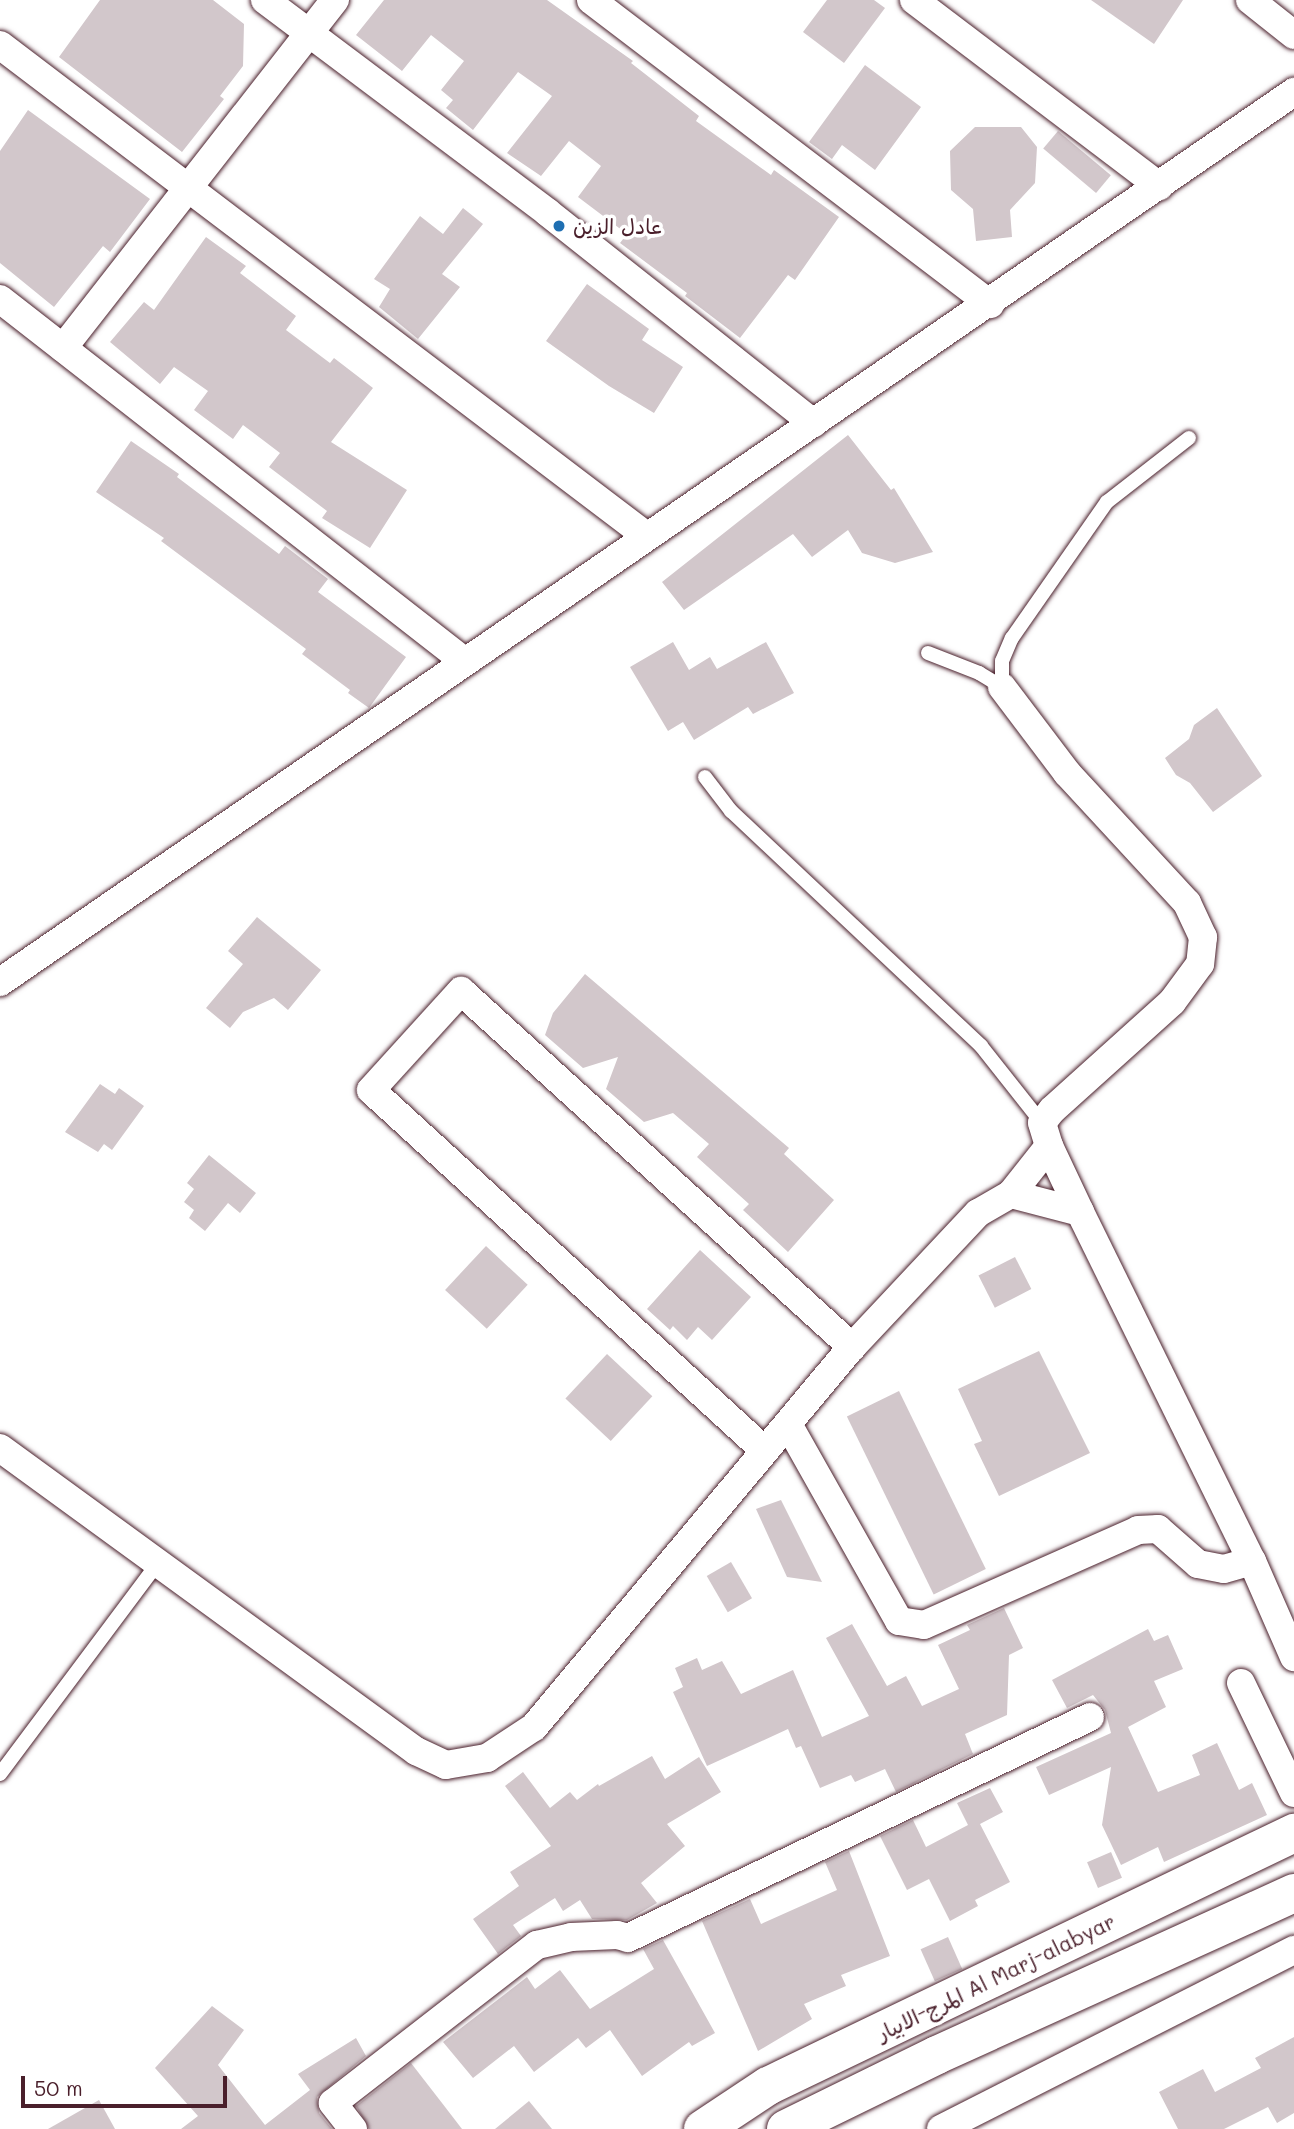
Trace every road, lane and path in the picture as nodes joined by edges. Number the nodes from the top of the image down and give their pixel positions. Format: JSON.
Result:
{"nodes":[{"id":1,"x":265,"y":0,"type":"edge"},
{"id":2,"x":335,"y":0,"type":"edge"},
{"id":3,"x":591,"y":0,"type":"edge"},
{"id":4,"x":914,"y":0,"type":"edge"},
{"id":5,"x":1250,"y":0,"type":"edge"},
{"id":6,"x":309,"y":34,"type":"junction"},
{"id":7,"x":1294,"y":36,"type":"edge"},
{"id":8,"x":0,"y":45,"type":"edge"},
{"id":9,"x":1294,"y":92,"type":"edge"},
{"id":10,"x":1159,"y":186,"type":"junction"},
{"id":11,"x":188,"y":188,"type":"junction"},
{"id":12,"x":0,"y":299,"type":"edge"},
{"id":13,"x":990,"y":304,"type":"junction"},
{"id":14,"x":62,"y":348,"type":"junction"},
{"id":15,"x":813,"y":423,"type":"junction"},
{"id":16,"x":1189,"y":438,"type":"dead end"},
{"id":17,"x":645,"y":535,"type":"junction"},
{"id":18,"x":928,"y":653,"type":"dead end"},
{"id":19,"x":464,"y":661,"type":"junction"},
{"id":20,"x":1002,"y":687,"type":"junction"},
{"id":21,"x":705,"y":778,"type":"dead end"},
{"id":22,"x":0,"y":982,"type":"edge"},
{"id":23,"x":1046,"y":1135,"type":"junction"},
{"id":24,"x":1011,"y":1194,"type":"junction"},
{"id":25,"x":1080,"y":1212,"type":"junction"},
{"id":26,"x":852,"y":1347,"type":"junction"},
{"id":27,"x":788,"y":1424,"type":"junction"},
{"id":28,"x":0,"y":1448,"type":"edge"},
{"id":29,"x":765,"y":1451,"type":"junction"},
{"id":30,"x":1252,"y":1561,"type":"junction"},
{"id":31,"x":158,"y":1563,"type":"junction"},
{"id":32,"x":1294,"y":1657,"type":"edge"},
{"id":33,"x":1241,"y":1683,"type":"dead end"},
{"id":34,"x":1090,"y":1717,"type":"dead end"},
{"id":35,"x":0,"y":1774,"type":"edge"},
{"id":36,"x":1294,"y":1793,"type":"edge"},
{"id":37,"x":1294,"y":1833,"type":"edge"},
{"id":38,"x":1294,"y":1893,"type":"edge"},
{"id":39,"x":1294,"y":1950,"type":"edge"},
{"id":40,"x":783,"y":2079,"type":"junction"},
{"id":41,"x":809,"y":2126,"type":"edge"},
{"id":42,"x":353,"y":2129,"type":"edge"},
{"id":43,"x":703,"y":2129,"type":"edge"},
{"id":44,"x":941,"y":2129,"type":"edge"}],
"edges":[{"from":1,"to":6,"type":"street"},
{"from":2,"to":6,"type":"street"},
{"from":3,"to":13,"type":"street"},
{"from":4,"to":10,"type":"street"},
{"from":5,"to":7,"type":"street"},
{"from":6,"to":11,"type":"street"},
{"from":6,"to":15,"type":"street"},
{"from":8,"to":11,"type":"street"},
{"from":9,"to":10,"type":"street"},
{"from":10,"to":13,"type":"street"},
{"from":11,"to":14,"type":"street"},
{"from":11,"to":17,"type":"street"},
{"from":12,"to":14,"type":"street"},
{"from":13,"to":15,"type":"street"},
{"from":14,"to":19,"type":"street"},
{"from":15,"to":17,"type":"street"},
{"from":16,"to":20,"type":"lane"},
{"from":17,"to":19,"type":"street"},
{"from":18,"to":20,"type":"lane"},
{"from":19,"to":22,"type":"street"},
{"from":20,"to":23,"type":"street"},
{"from":21,"to":23,"type":"lane"},
{"from":23,"to":24,"type":"street"},
{"from":23,"to":25,"type":"street"},
{"from":24,"to":25,"type":"street"},
{"from":24,"to":26,"type":"street"},
{"from":25,"to":30,"type":"street"},
{"from":26,"to":27,"type":"street"},
{"from":26,"to":29,"type":"street"},
{"from":27,"to":29,"type":"street"},
{"from":27,"to":30,"type":"street"},
{"from":28,"to":31,"type":"street"},
{"from":29,"to":31,"type":"street"},
{"from":30,"to":32,"type":"street"},
{"from":31,"to":35,"type":"lane"},
{"from":33,"to":36,"type":"street"},
{"from":34,"to":42,"type":"street"},
{"from":37,"to":40,"type":"main road","name":"المرج-الابيار Al Marj-alabyar"},
{"from":38,"to":41,"type":"main road","name":"المرج-الابيار Al Marj-alabyar"},
{"from":39,"to":44,"type":"street"},
{"from":40,"to":41,"type":"main road"},
{"from":40,"to":43,"type":"main road","name":"المرج-الابيار Al Marj-alabyar"}]}
